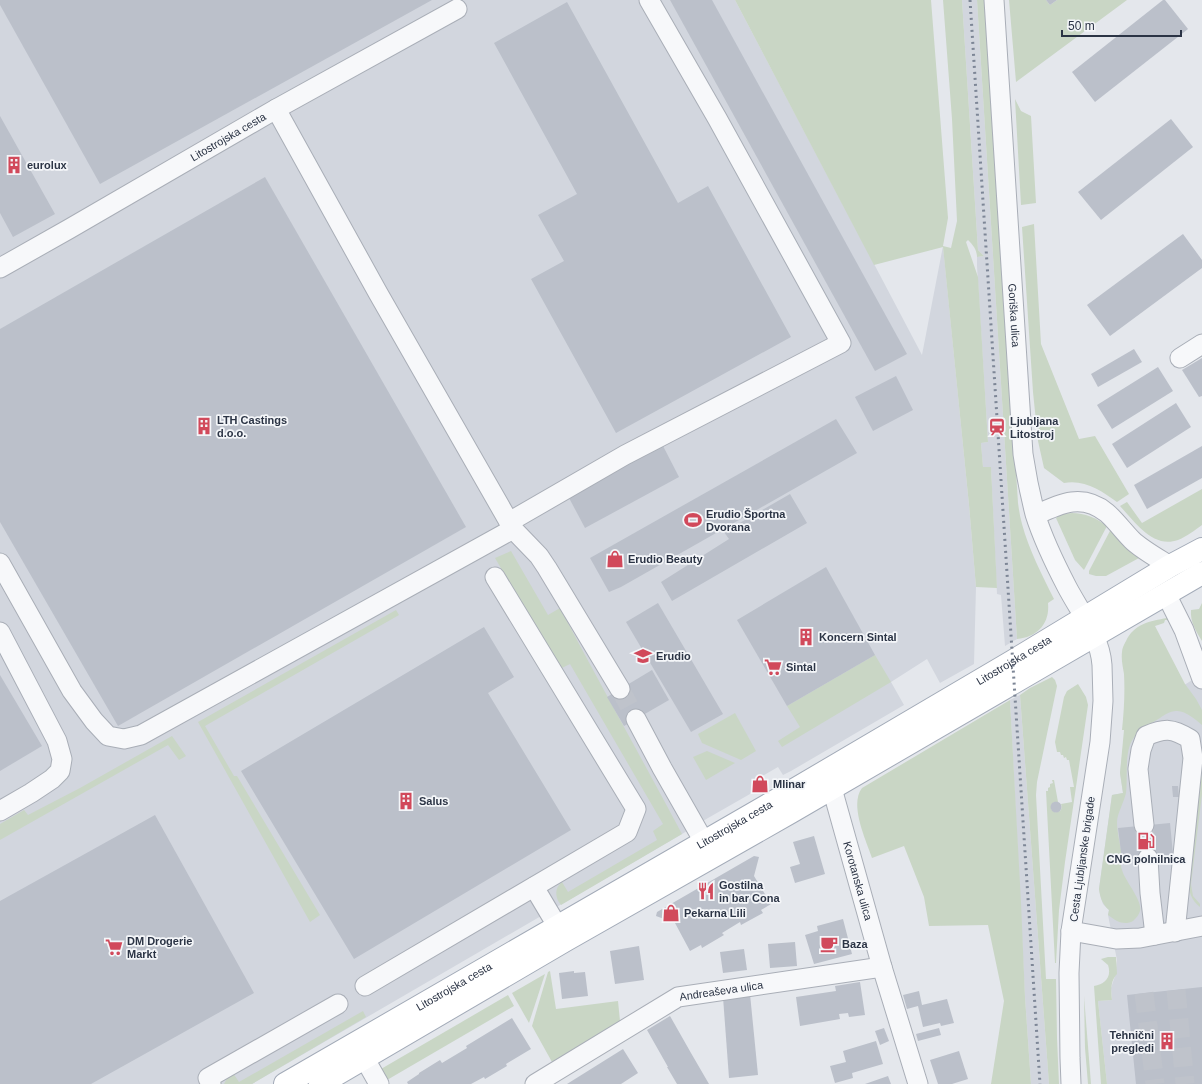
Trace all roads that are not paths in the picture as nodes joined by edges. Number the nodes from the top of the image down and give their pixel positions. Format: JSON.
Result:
{"nodes":[{"id":1,"x":649,"y":0,"type":"edge"},
{"id":2,"x":994,"y":0,"type":"edge"},
{"id":3,"x":457,"y":9,"type":"dead end"},
{"id":4,"x":276,"y":109,"type":"junction"},
{"id":5,"x":2,"y":263,"type":"edge"},
{"id":6,"x":1202,"y":344,"type":"edge"},
{"id":7,"x":1180,"y":358,"type":"dead end"},
{"id":8,"x":1036,"y":515,"type":"junction"},
{"id":9,"x":511,"y":526,"type":"junction"},
{"id":10,"x":1202,"y":549,"type":"edge"},
{"id":11,"x":0,"y":563,"type":"edge"},
{"id":12,"x":1170,"y":566,"type":"junction"},
{"id":13,"x":1202,"y":573,"type":"edge"},
{"id":14,"x":496,"y":577,"type":"dead end"},
{"id":15,"x":1166,"y":594,"type":"junction"},
{"id":16,"x":1090,"y":627,"type":"junction"},
{"id":17,"x":0,"y":632,"type":"edge"},
{"id":18,"x":1202,"y":679,"type":"edge"},
{"id":19,"x":620,"y":689,"type":"tunnel mouth"},
{"id":20,"x":636,"y":719,"type":"tunnel mouth"},
{"id":21,"x":829,"y":779,"type":"junction"},
{"id":22,"x":0,"y":812,"type":"edge"},
{"id":23,"x":1144,"y":825,"type":"tunnel mouth"},
{"id":24,"x":708,"y":849,"type":"junction"},
{"id":25,"x":1148,"y":858,"type":"tunnel mouth"},
{"id":26,"x":534,"y":887,"type":"junction"},
{"id":27,"x":1202,"y":926,"type":"edge"},
{"id":28,"x":1071,"y":931,"type":"junction"},
{"id":29,"x":1175,"y":932,"type":"junction"},
{"id":30,"x":562,"y":933,"type":"junction"},
{"id":31,"x":1155,"y":935,"type":"junction"},
{"id":32,"x":882,"y":967,"type":"junction"},
{"id":33,"x":366,"y":986,"type":"dead end"},
{"id":34,"x":338,"y":1004,"type":"dead end"},
{"id":35,"x":360,"y":1051,"type":"junction"},
{"id":36,"x":211,"y":1084,"type":"edge"},
{"id":37,"x":285,"y":1084,"type":"edge"},
{"id":38,"x":320,"y":1084,"type":"edge"},
{"id":39,"x":379,"y":1084,"type":"edge"},
{"id":40,"x":535,"y":1084,"type":"edge"},
{"id":41,"x":918,"y":1084,"type":"edge"},
{"id":42,"x":1071,"y":1084,"type":"edge"}],
"edges":[{"from":1,"to":9,"type":"street"},
{"from":2,"to":8,"type":"street","name":"Goriška ulica"},
{"from":3,"to":4,"type":"street","name":"Litostrojska cesta"},
{"from":4,"to":5,"type":"street","name":"Litostrojska cesta"},
{"from":4,"to":9,"type":"street"},
{"from":6,"to":7,"type":"street"},
{"from":8,"to":12,"type":"street"},
{"from":8,"to":16,"type":"street","name":"Goriška ulica"},
{"from":9,"to":11,"type":"street"},
{"from":9,"to":19,"type":"street"},
{"from":10,"to":12,"type":"main road","name":"Litostrojska cesta"},
{"from":12,"to":16,"type":"main road","name":"Litostrojska cesta"},
{"from":13,"to":15,"type":"main road","name":"Litostrojska cesta"},
{"from":14,"to":26,"type":"street"},
{"from":15,"to":16,"type":"main road","name":"Litostrojska cesta"},
{"from":15,"to":18,"type":"street"},
{"from":16,"to":21,"type":"main road","name":"Litostrojska cesta"},
{"from":16,"to":28,"type":"street","name":"Cesta Ljubljanske brigade"},
{"from":17,"to":22,"type":"street"},
{"from":20,"to":24,"type":"street"},
{"from":21,"to":24,"type":"main road","name":"Litostrojska cesta"},
{"from":21,"to":32,"type":"street","name":"Korotanska ulica"},
{"from":23,"to":29,"type":"street"},
{"from":24,"to":30,"type":"main road","name":"Litostrojska cesta"},
{"from":25,"to":31,"type":"street"},
{"from":26,"to":30,"type":"street"},
{"from":26,"to":33,"type":"street"},
{"from":27,"to":29,"type":"street"},
{"from":28,"to":31,"type":"street"},
{"from":28,"to":42,"type":"street","name":"Cesta Ljubljanske brigade"},
{"from":29,"to":31,"type":"street"},
{"from":30,"to":35,"type":"main road","name":"Litostrojska cesta"},
{"from":32,"to":40,"type":"street","name":"Andreaševa ulica"},
{"from":32,"to":41,"type":"street","name":"Korotanska ulica"},
{"from":34,"to":36,"type":"street"},
{"from":35,"to":37,"type":"main road","name":"Litostrojska cesta"},
{"from":35,"to":38,"type":"main road","name":"Litostrojska cesta"},
{"from":35,"to":39,"type":"street"}]}
